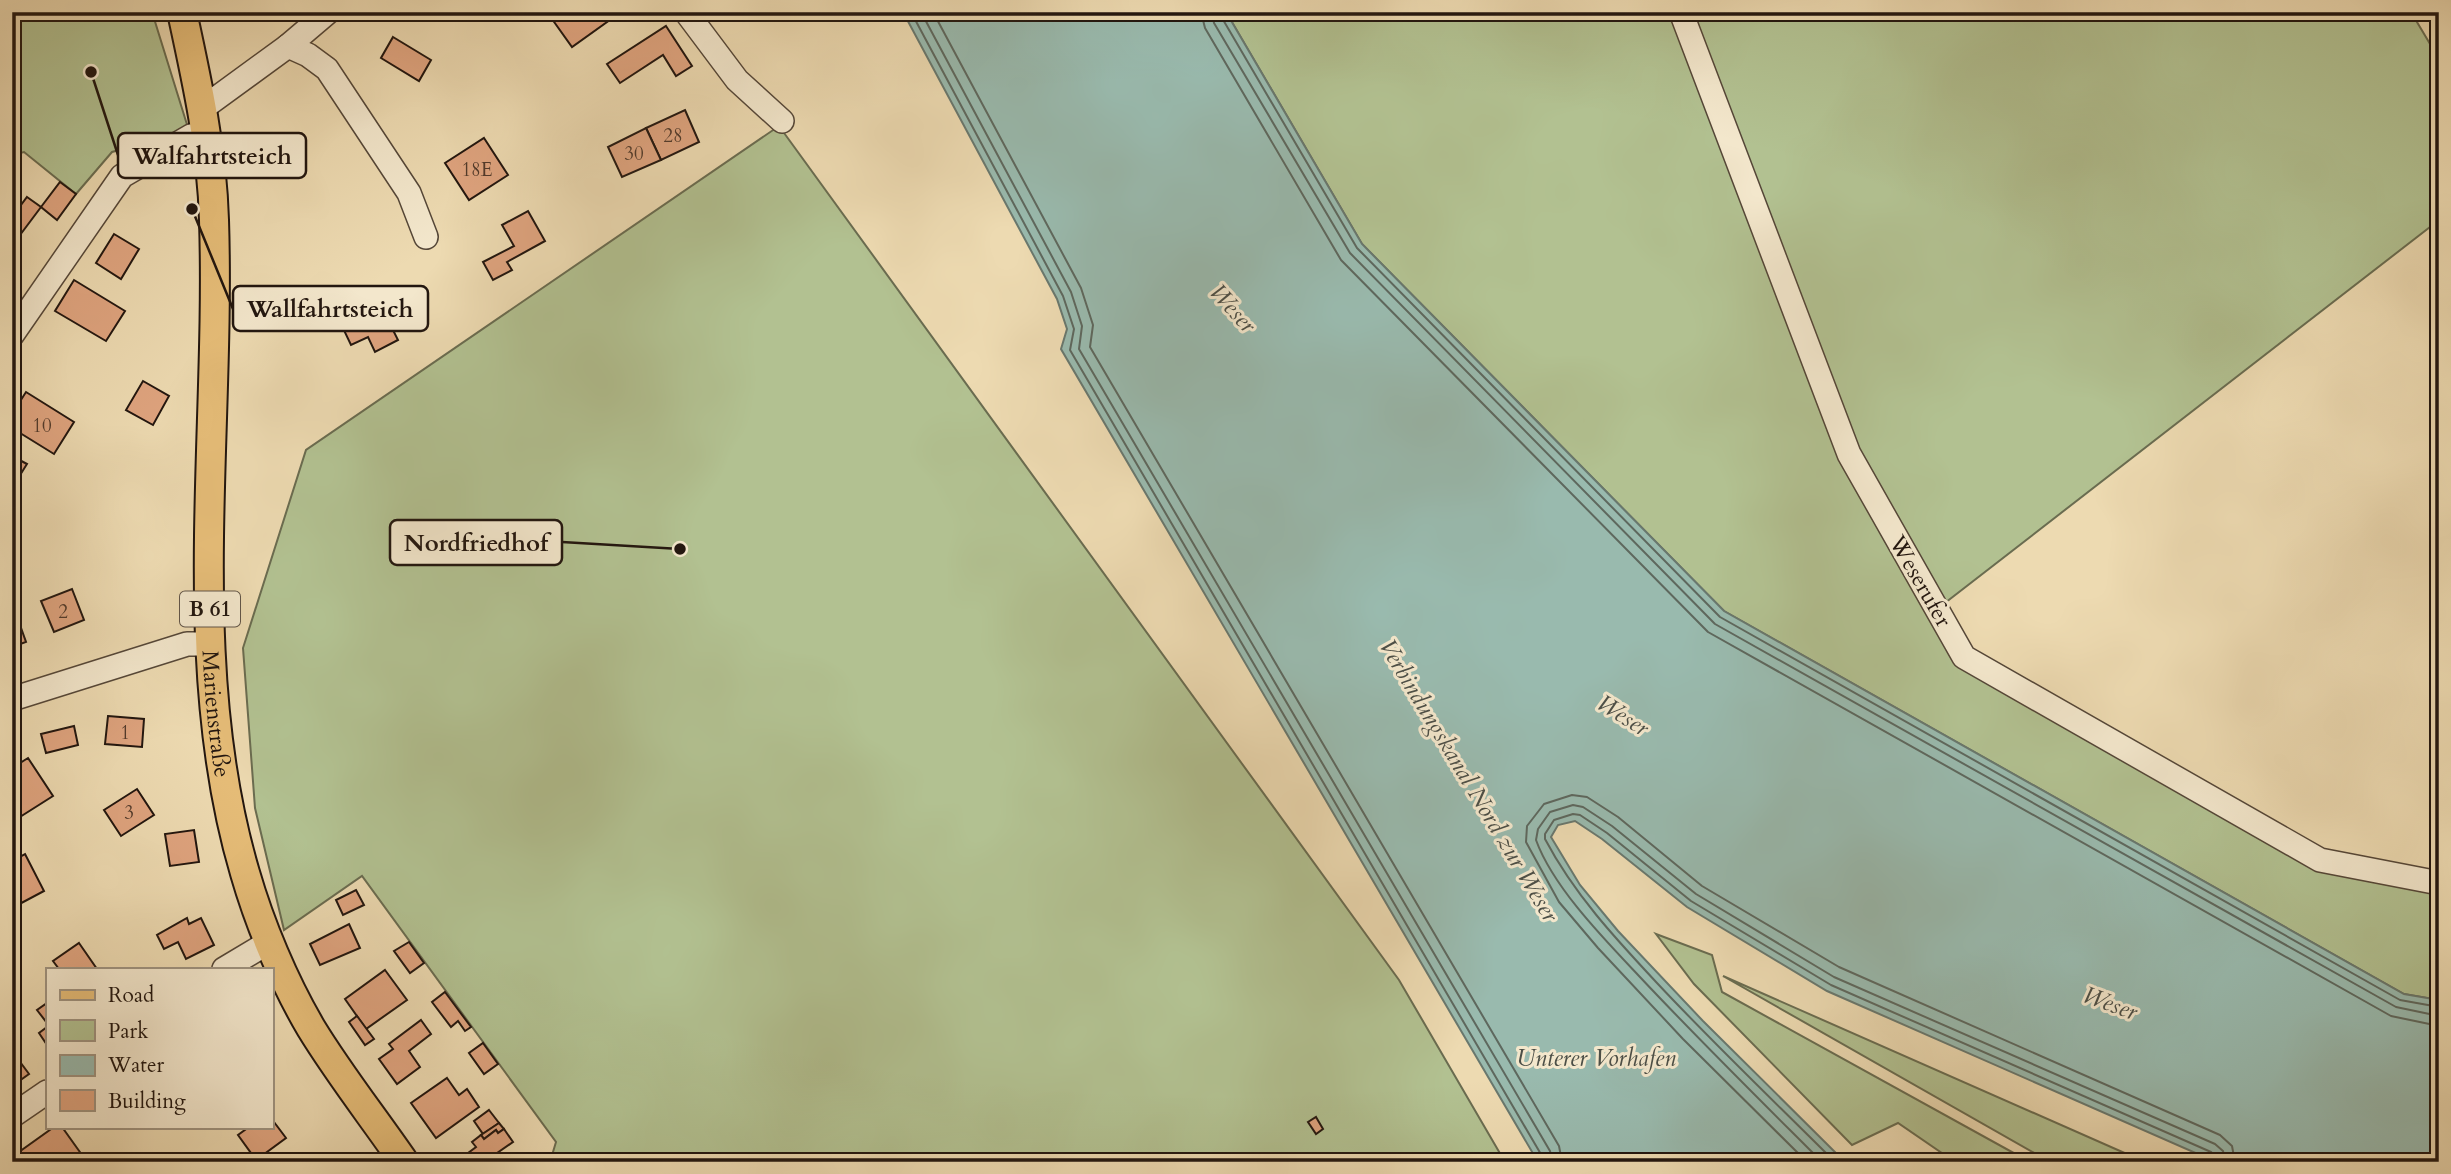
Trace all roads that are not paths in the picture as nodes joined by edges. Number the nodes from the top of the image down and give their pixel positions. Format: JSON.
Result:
{"nodes":[{"id":1,"x":182,"y":12,"type":"edge"},
{"id":2,"x":327,"y":12,"type":"edge"},
{"id":3,"x":686,"y":12,"type":"edge"},
{"id":4,"x":1681,"y":12,"type":"edge"},
{"id":5,"x":288,"y":46,"type":"junction"},
{"id":6,"x":205,"y":121,"type":"junction"},
{"id":7,"x":782,"y":121,"type":"dead end"},
{"id":8,"x":426,"y":237,"type":"dead end"},
{"id":9,"x":12,"y":335,"type":"edge"},
{"id":10,"x":210,"y":644,"type":"junction"},
{"id":11,"x":12,"y":699,"type":"edge"},
{"id":12,"x":2439,"y":883,"type":"edge"},
{"id":13,"x":269,"y":942,"type":"junction"},
{"id":14,"x":226,"y":968,"type":"edge"},
{"id":15,"x":46,"y":1093,"type":"edge"},
{"id":16,"x":12,"y":1116,"type":"edge"},
{"id":17,"x":404,"y":1162,"type":"edge"}],
"edges":[{"from":1,"to":6,"type":"main road","name":"Marienstraße","number":"B 61"},
{"from":2,"to":5,"type":"street"},
{"from":3,"to":7,"type":"street"},
{"from":4,"to":12,"type":"street","name":"Weserufer"},
{"from":5,"to":6,"type":"street"},
{"from":5,"to":8,"type":"street"},
{"from":6,"to":9,"type":"street"},
{"from":6,"to":10,"type":"main road","name":"Marienstraße","number":"B 61"},
{"from":10,"to":11,"type":"street"},
{"from":10,"to":13,"type":"main road","name":"Marienstraße","number":"B 61"},
{"from":13,"to":14,"type":"street"},
{"from":13,"to":17,"type":"main road","name":"Marienstraße","number":"B 61"},
{"from":15,"to":16,"type":"street"}]}
